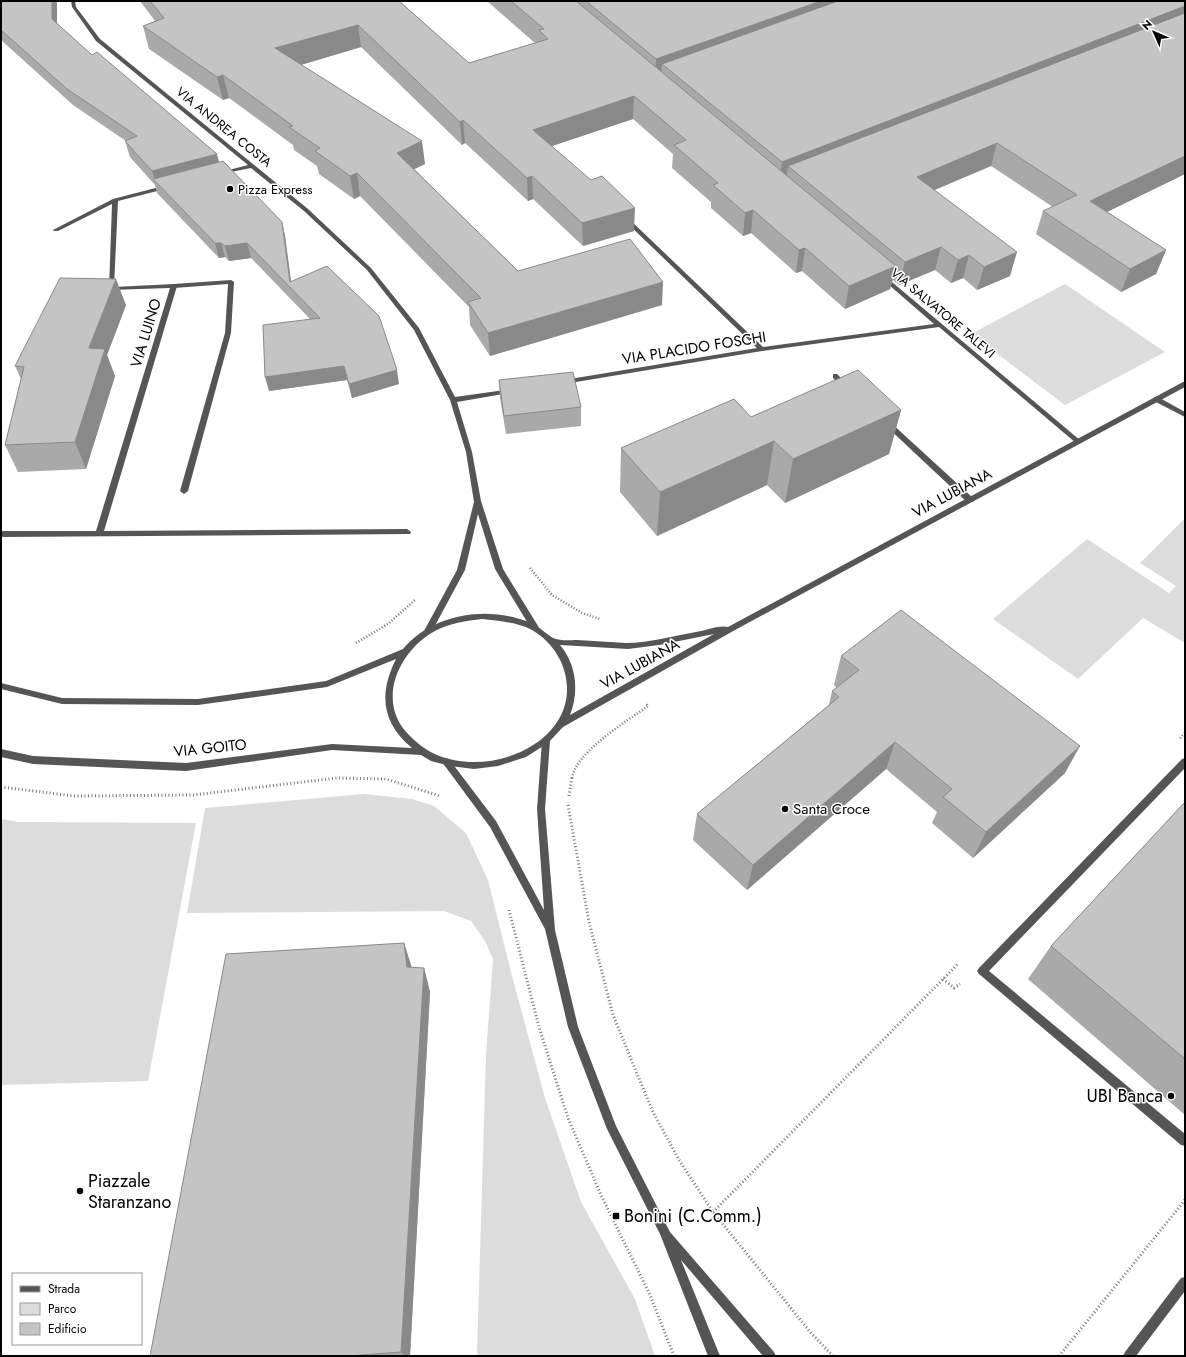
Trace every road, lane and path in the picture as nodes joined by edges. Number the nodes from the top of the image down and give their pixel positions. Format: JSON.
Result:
{"nodes":[{"id":1,"x":73,"y":1,"type":"edge"},
{"id":2,"x":252,"y":166,"type":"junction"},
{"id":3,"x":214,"y":176,"type":"edge"},
{"id":4,"x":176,"y":185,"type":"edge"},
{"id":5,"x":115,"y":200,"type":"junction"},
{"id":6,"x":624,"y":217,"type":"edge"},
{"id":7,"x":56,"y":230,"type":"dead end"},
{"id":8,"x":880,"y":275,"type":"edge"},
{"id":9,"x":174,"y":286,"type":"junction"},
{"id":10,"x":940,"y":325,"type":"junction"},
{"id":11,"x":762,"y":349,"type":"junction"},
{"id":12,"x":835,"y":376,"type":"dead end"},
{"id":13,"x":553,"y":384,"type":"edge"},
{"id":14,"x":1185,"y":384,"type":"edge"},
{"id":15,"x":515,"y":390,"type":"edge"},
{"id":16,"x":852,"y":392,"type":"edge"},
{"id":17,"x":1156,"y":399,"type":"junction"},
{"id":18,"x":453,"y":400,"type":"junction"},
{"id":19,"x":1185,"y":415,"type":"edge"},
{"id":20,"x":882,"y":419,"type":"edge"},
{"id":21,"x":1078,"y":441,"type":"junction"},
{"id":22,"x":184,"y":491,"type":"dead end"},
{"id":23,"x":970,"y":500,"type":"junction"},
{"id":24,"x":477,"y":502,"type":"junction"},
{"id":25,"x":407,"y":532,"type":"dead end"},
{"id":26,"x":1,"y":534,"type":"edge"},
{"id":27,"x":99,"y":534,"type":"junction"},
{"id":28,"x":529,"y":568,"type":"dead end"},
{"id":29,"x":417,"y":598,"type":"dead end"},
{"id":30,"x":602,"y":619,"type":"dead end"},
{"id":31,"x":535,"y":628,"type":"junction"},
{"id":32,"x":732,"y":628,"type":"junction"},
{"id":33,"x":428,"y":631,"type":"junction"},
{"id":34,"x":554,"y":642,"type":"junction"},
{"id":35,"x":351,"y":646,"type":"dead end"},
{"id":36,"x":404,"y":652,"type":"junction"},
{"id":37,"x":639,"y":680,"type":"junction"},
{"id":38,"x":1,"y":686,"type":"edge"},
{"id":39,"x":562,"y":724,"type":"junction"},
{"id":40,"x":1185,"y":733,"type":"edge"},
{"id":41,"x":1180,"y":738,"type":"dead end"},
{"id":42,"x":546,"y":741,"type":"junction"},
{"id":43,"x":421,"y":752,"type":"junction"},
{"id":44,"x":1,"y":753,"type":"edge"},
{"id":45,"x":446,"y":762,"type":"junction"},
{"id":46,"x":1185,"y":762,"type":"edge"},
{"id":47,"x":337,"y":778,"type":"dead end"},
{"id":48,"x":444,"y":799,"type":"dead end"},
{"id":49,"x":550,"y":930,"type":"junction"},
{"id":50,"x":960,"y":962,"type":"dead end"},
{"id":51,"x":1185,"y":1141,"type":"edge"},
{"id":52,"x":1185,"y":1200,"type":"edge"},
{"id":53,"x":713,"y":1212,"type":"junction"},
{"id":54,"x":664,"y":1231,"type":"junction"},
{"id":55,"x":1185,"y":1282,"type":"edge"},
{"id":56,"x":714,"y":1356,"type":"edge"},
{"id":57,"x":770,"y":1356,"type":"edge"},
{"id":58,"x":833,"y":1356,"type":"edge"},
{"id":59,"x":1059,"y":1356,"type":"edge"},
{"id":60,"x":1129,"y":1356,"type":"edge"}],
"edges":[{"from":1,"to":2,"type":"street","name":"VIA ANDREA COSTA"},
{"from":2,"to":3,"type":"street"},
{"from":2,"to":18,"type":"street","name":"VIA ANDREA COSTA"},
{"from":4,"to":5,"type":"street"},
{"from":5,"to":7,"type":"street"},
{"from":5,"to":9,"type":"street","name":"VIA LUINO"},
{"from":6,"to":11,"type":"street"},
{"from":8,"to":10,"type":"street","name":"VIA SALVATORE TALEVI"},
{"from":9,"to":22,"type":"street"},
{"from":9,"to":27,"type":"street","name":"VIA LUINO"},
{"from":10,"to":11,"type":"street","name":"VIA PLACIDO FOSCHI"},
{"from":10,"to":21,"type":"street","name":"VIA SALVATORE TALEVI"},
{"from":11,"to":13,"type":"street","name":"VIA PLACIDO FOSCHI"},
{"from":12,"to":16,"type":"street"},
{"from":14,"to":17,"type":"street","name":"VIA LUBIANA"},
{"from":15,"to":18,"type":"street"},
{"from":17,"to":19,"type":"street"},
{"from":17,"to":21,"type":"street","name":"VIA LUBIANA"},
{"from":18,"to":24,"type":"street","name":"VIA ANDREA COSTA"},
{"from":20,"to":23,"type":"street"},
{"from":21,"to":23,"type":"street","name":"VIA LUBIANA"},
{"from":23,"to":32,"type":"street","name":"VIA LUBIANA"},
{"from":24,"to":31,"type":"street","name":"VIA ANDREA COSTA"},
{"from":24,"to":33,"type":"street","name":"VIA ANDREA COSTA"},
{"from":25,"to":27,"type":"street"},
{"from":26,"to":27,"type":"street"},
{"from":28,"to":30,"type":"path"},
{"from":29,"to":35,"type":"path"},
{"from":31,"to":33,"type":"street"},
{"from":31,"to":34,"type":"street"},
{"from":32,"to":34,"type":"street","name":"VIA LUBIANA"},
{"from":32,"to":37,"type":"street","name":"VIA LUBIANA"},
{"from":33,"to":36,"type":"street"},
{"from":34,"to":39,"type":"street"},
{"from":36,"to":38,"type":"street"},
{"from":36,"to":43,"type":"street"},
{"from":37,"to":39,"type":"street","name":"VIA LUBIANA"},
{"from":37,"to":53,"type":"path"},
{"from":39,"to":42,"type":"street"},
{"from":40,"to":41,"type":"path"},
{"from":42,"to":45,"type":"street"},
{"from":42,"to":49,"type":"street"},
{"from":43,"to":44,"type":"street","name":"VIA GOITO"},
{"from":43,"to":45,"type":"street"},
{"from":45,"to":49,"type":"street"},
{"from":46,"to":51,"type":"street"},
{"from":47,"to":48,"type":"path"},
{"from":49,"to":54,"type":"street"},
{"from":50,"to":53,"type":"path"},
{"from":52,"to":59,"type":"path"},
{"from":53,"to":58,"type":"path"},
{"from":54,"to":56,"type":"street"},
{"from":54,"to":57,"type":"street"},
{"from":55,"to":60,"type":"street"}]}
